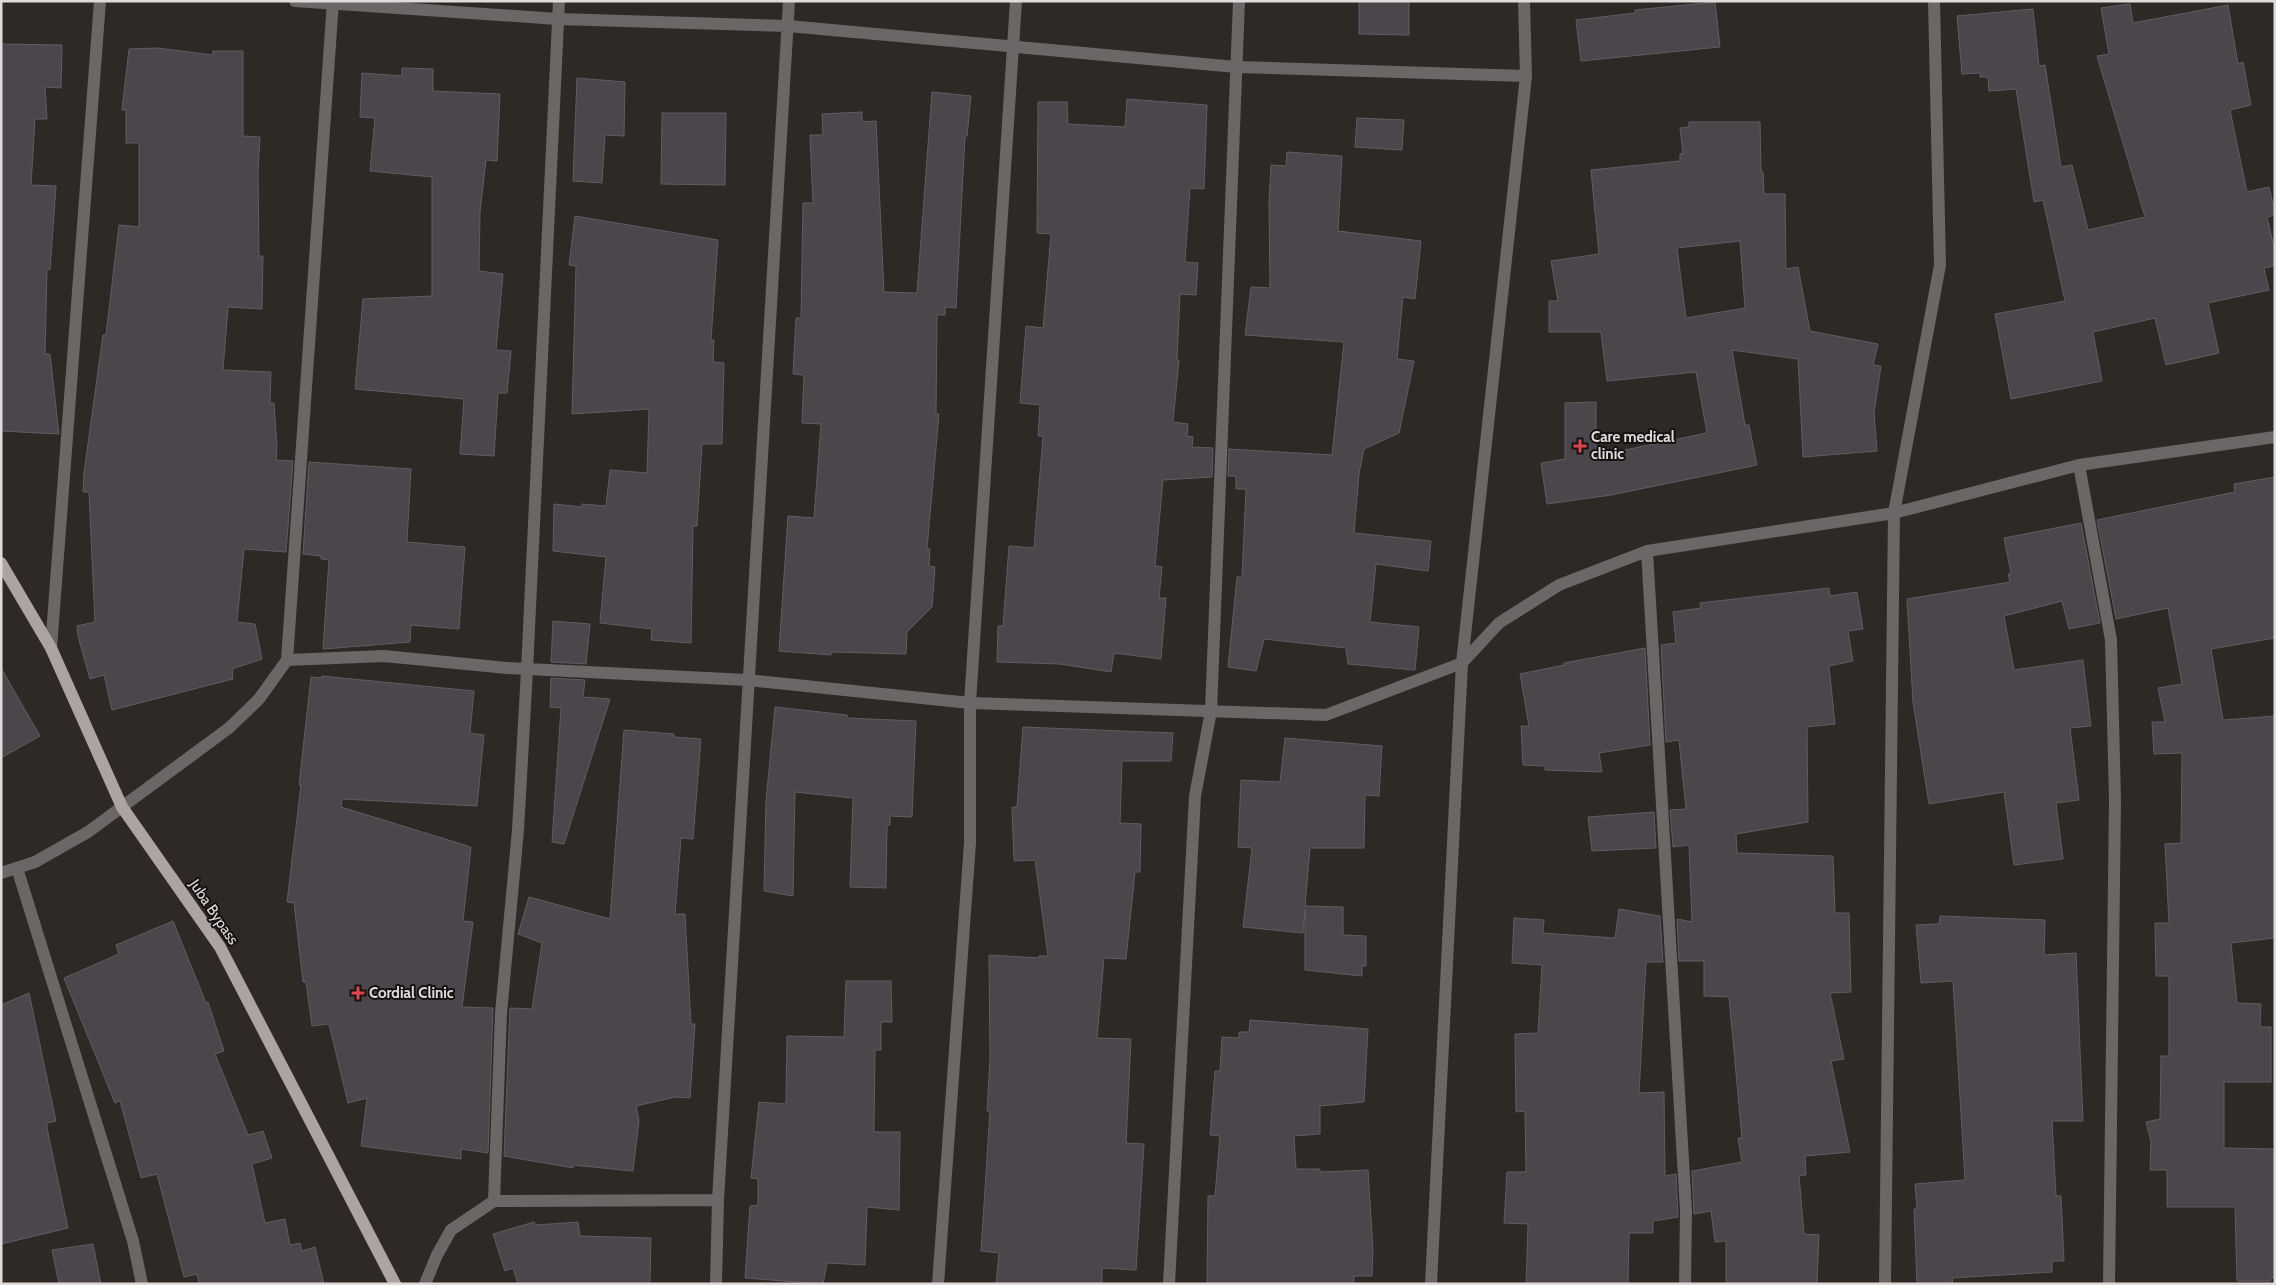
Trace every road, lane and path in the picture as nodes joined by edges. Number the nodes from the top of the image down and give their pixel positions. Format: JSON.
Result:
{"nodes":[{"id":1,"x":100,"y":1,"type":"edge"},
{"id":2,"x":295,"y":1,"type":"edge"},
{"id":3,"x":559,"y":1,"type":"edge"},
{"id":4,"x":789,"y":1,"type":"edge"},
{"id":5,"x":1016,"y":1,"type":"edge"},
{"id":6,"x":1239,"y":1,"type":"edge"},
{"id":7,"x":1524,"y":1,"type":"edge"},
{"id":8,"x":1934,"y":1,"type":"edge"},
{"id":9,"x":333,"y":2,"type":"edge"},
{"id":10,"x":558,"y":19,"type":"junction"},
{"id":11,"x":788,"y":26,"type":"junction"},
{"id":12,"x":1013,"y":47,"type":"junction"},
{"id":13,"x":1236,"y":66,"type":"junction"},
{"id":14,"x":1526,"y":76,"type":"junction"},
{"id":15,"x":2275,"y":437,"type":"edge"},
{"id":16,"x":2079,"y":465,"type":"junction"},
{"id":17,"x":1894,"y":513,"type":"junction"},
{"id":18,"x":1647,"y":551,"type":"junction"},
{"id":19,"x":1,"y":563,"type":"edge"},
{"id":20,"x":51,"y":648,"type":"junction"},
{"id":21,"x":286,"y":660,"type":"junction"},
{"id":22,"x":1462,"y":662,"type":"junction"},
{"id":23,"x":527,"y":670,"type":"junction"},
{"id":24,"x":747,"y":680,"type":"junction"},
{"id":25,"x":970,"y":703,"type":"junction"},
{"id":26,"x":1211,"y":711,"type":"junction"},
{"id":27,"x":122,"y":807,"type":"junction"},
{"id":28,"x":17,"y":868,"type":"junction"},
{"id":29,"x":1,"y":873,"type":"edge"},
{"id":30,"x":718,"y":1200,"type":"junction"},
{"id":31,"x":494,"y":1201,"type":"junction"},
{"id":32,"x":142,"y":1284,"type":"edge"},
{"id":33,"x":395,"y":1284,"type":"edge"},
{"id":34,"x":425,"y":1284,"type":"edge"},
{"id":35,"x":716,"y":1284,"type":"edge"},
{"id":36,"x":938,"y":1284,"type":"edge"},
{"id":37,"x":1169,"y":1284,"type":"edge"},
{"id":38,"x":1431,"y":1284,"type":"edge"},
{"id":39,"x":1685,"y":1284,"type":"edge"},
{"id":40,"x":1885,"y":1284,"type":"edge"},
{"id":41,"x":2109,"y":1284,"type":"edge"}],
"edges":[{"from":1,"to":20,"type":"street"},
{"from":2,"to":9,"type":"street"},
{"from":3,"to":10,"type":"street"},
{"from":4,"to":11,"type":"street"},
{"from":5,"to":12,"type":"street"},
{"from":6,"to":13,"type":"street"},
{"from":7,"to":14,"type":"street"},
{"from":8,"to":17,"type":"street"},
{"from":9,"to":10,"type":"street"},
{"from":9,"to":21,"type":"street"},
{"from":10,"to":11,"type":"street"},
{"from":10,"to":23,"type":"street"},
{"from":11,"to":12,"type":"street"},
{"from":11,"to":24,"type":"street"},
{"from":12,"to":13,"type":"street"},
{"from":12,"to":25,"type":"street"},
{"from":13,"to":14,"type":"street"},
{"from":13,"to":26,"type":"street"},
{"from":14,"to":22,"type":"street"},
{"from":15,"to":16,"type":"street"},
{"from":16,"to":17,"type":"street"},
{"from":16,"to":41,"type":"street"},
{"from":17,"to":18,"type":"street"},
{"from":17,"to":40,"type":"street"},
{"from":18,"to":22,"type":"street"},
{"from":18,"to":39,"type":"street"},
{"from":19,"to":20,"type":"main road","name":"Juba Bypass"},
{"from":20,"to":27,"type":"main road","name":"Juba Bypass"},
{"from":21,"to":23,"type":"street"},
{"from":21,"to":27,"type":"street"},
{"from":22,"to":26,"type":"street"},
{"from":22,"to":38,"type":"street"},
{"from":23,"to":24,"type":"street"},
{"from":23,"to":31,"type":"street"},
{"from":24,"to":25,"type":"street"},
{"from":24,"to":30,"type":"street"},
{"from":25,"to":26,"type":"street"},
{"from":25,"to":36,"type":"street"},
{"from":26,"to":37,"type":"street"},
{"from":27,"to":28,"type":"street"},
{"from":27,"to":33,"type":"main road","name":"Juba Bypass"},
{"from":28,"to":29,"type":"street"},
{"from":28,"to":32,"type":"street"},
{"from":30,"to":31,"type":"street"},
{"from":30,"to":35,"type":"street"},
{"from":31,"to":34,"type":"street"}]}
